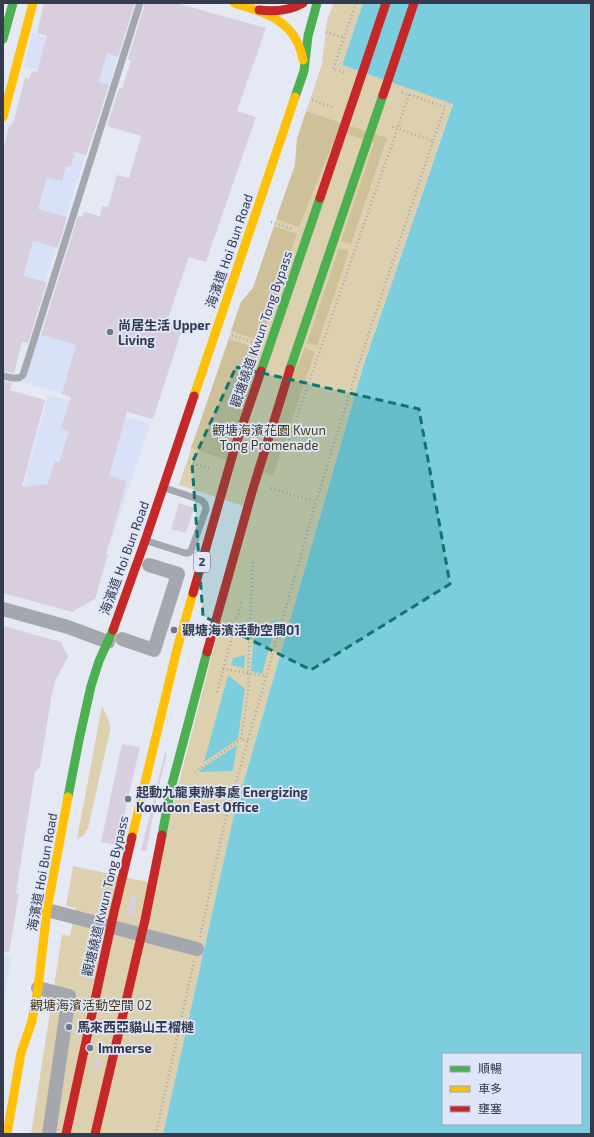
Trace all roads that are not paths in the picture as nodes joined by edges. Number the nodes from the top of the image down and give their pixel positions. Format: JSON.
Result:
{"nodes":[{"id":1,"x":13,"y":3,"type":"edge"},
{"id":2,"x":34,"y":3,"type":"edge"},
{"id":3,"x":140,"y":3,"type":"edge"},
{"id":4,"x":234,"y":3,"type":"edge"},
{"id":5,"x":304,"y":3,"type":"edge"},
{"id":6,"x":317,"y":3,"type":"edge"},
{"id":7,"x":386,"y":3,"type":"edge"},
{"id":8,"x":414,"y":3,"type":"edge"},
{"id":9,"x":255,"y":9,"type":"junction"},
{"id":10,"x":3,"y":39,"type":"edge"},
{"id":11,"x":304,"y":71,"type":"junction"},
{"id":12,"x":3,"y":117,"type":"edge"},
{"id":13,"x":3,"y":376,"type":"edge"},
{"id":14,"x":163,"y":487,"type":"junction"},
{"id":15,"x":145,"y":540,"type":"junction"},
{"id":16,"x":149,"y":565,"type":"dead end"},
{"id":17,"x":3,"y":610,"type":"edge"},
{"id":18,"x":115,"y":640,"type":"junction"},
{"id":19,"x":47,"y":910,"type":"junction"},
{"id":20,"x":197,"y":949,"type":"road end"},
{"id":21,"x":38,"y":988,"type":"junction"},
{"id":22,"x":6,"y":1118,"type":"edge"},
{"id":23,"x":7,"y":1134,"type":"edge"},
{"id":24,"x":49,"y":1134,"type":"edge"},
{"id":25,"x":66,"y":1134,"type":"edge"},
{"id":26,"x":95,"y":1134,"type":"edge"}],
"edges":[{"from":1,"to":10,"type":"main road"},
{"from":2,"to":12,"type":"main road"},
{"from":3,"to":13,"type":"lane"},
{"from":4,"to":9,"type":"main road"},
{"from":5,"to":9,"type":"main road"},
{"from":6,"to":11,"type":"main road","name":"海濱道 Hoi Bun Road"},
{"from":7,"to":25,"type":"main road","name":"觀塘繞道 Kwun Tong Bypass","number":"2"},
{"from":8,"to":26,"type":"main road","number":"2"},
{"from":9,"to":11,"type":"main road"},
{"from":11,"to":14,"type":"main road","name":"海濱道 Hoi Bun Road"},
{"from":14,"to":15,"type":"main road","name":"海濱道 Hoi Bun Road"},
{"from":14,"to":15,"type":"lane"},
{"from":15,"to":18,"type":"main road","name":"海濱道 Hoi Bun Road"},
{"from":16,"to":18,"type":"street"},
{"from":17,"to":18,"type":"street"},
{"from":18,"to":19,"type":"main road","name":"海濱道 Hoi Bun Road"},
{"from":19,"to":20,"type":"street"},
{"from":19,"to":21,"type":"main road","name":"海濱道 Hoi Bun Road"},
{"from":21,"to":22,"type":"main road","name":"海濱道 Hoi Bun Road"},
{"from":21,"to":24,"type":"street"},
{"from":22,"to":23,"type":"main road","name":"海濱道 Hoi Bun Road"}]}
